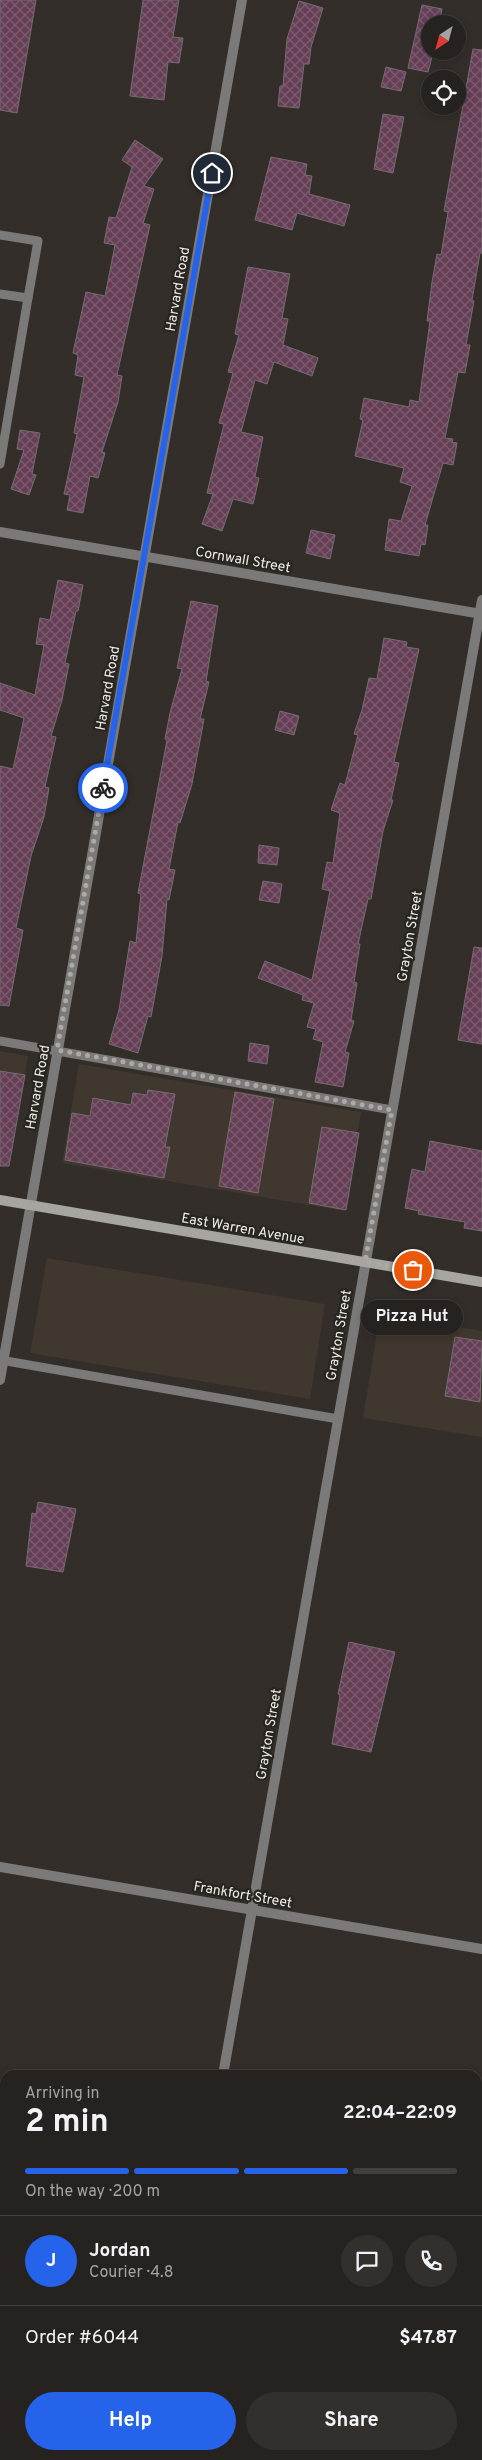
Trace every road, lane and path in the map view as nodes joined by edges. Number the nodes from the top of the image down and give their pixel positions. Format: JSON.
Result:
{"nodes":[{"id":1,"x":242,"y":0,"type":"edge"},
{"id":2,"x":0,"y":235,"type":"edge"},
{"id":3,"x":0,"y":294,"type":"edge"},
{"id":4,"x":28,"y":298,"type":"junction"},
{"id":5,"x":0,"y":464,"type":"edge"},
{"id":6,"x":0,"y":532,"type":"edge"},
{"id":7,"x":144,"y":556,"type":"junction"},
{"id":8,"x":482,"y":600,"type":"edge"},
{"id":9,"x":481,"y":614,"type":"edge"},
{"id":10,"x":0,"y":1041,"type":"edge"},
{"id":11,"x":57,"y":1050,"type":"junction"},
{"id":12,"x":392,"y":1110,"type":"junction"},
{"id":13,"x":0,"y":1200,"type":"edge"},
{"id":14,"x":30,"y":1205,"type":"junction"},
{"id":15,"x":365,"y":1262,"type":"junction"},
{"id":16,"x":482,"y":1282,"type":"edge"},
{"id":17,"x":2,"y":1360,"type":"edge"},
{"id":18,"x":0,"y":1380,"type":"edge"},
{"id":19,"x":338,"y":1419,"type":"junction"},
{"id":20,"x":0,"y":1867,"type":"edge"},
{"id":21,"x":252,"y":1910,"type":"junction"},
{"id":22,"x":482,"y":1949,"type":"edge"},
{"id":23,"x":224,"y":2070,"type":"edge"}],
"edges":[{"from":1,"to":7,"type":"street","name":"Harvard Road"},
{"from":2,"to":4,"type":"lane"},
{"from":3,"to":4,"type":"lane"},
{"from":4,"to":5,"type":"lane"},
{"from":6,"to":7,"type":"street","name":"Cornwall Street"},
{"from":7,"to":9,"type":"street","name":"Cornwall Street"},
{"from":7,"to":11,"type":"street","name":"Harvard Road"},
{"from":8,"to":9,"type":"street","name":"Grayton Street"},
{"from":9,"to":12,"type":"street","name":"Grayton Street"},
{"from":10,"to":11,"type":"lane"},
{"from":11,"to":12,"type":"lane"},
{"from":11,"to":14,"type":"street","name":"Harvard Road"},
{"from":12,"to":15,"type":"street","name":"Grayton Street"},
{"from":13,"to":14,"type":"main road","name":"East Warren Avenue"},
{"from":14,"to":15,"type":"main road","name":"East Warren Avenue"},
{"from":14,"to":17,"type":"street","name":"Harvard Road"},
{"from":15,"to":16,"type":"main road","name":"East Warren Avenue"},
{"from":15,"to":19,"type":"street","name":"Grayton Street"},
{"from":17,"to":18,"type":"street","name":"Harvard Road"},
{"from":17,"to":19,"type":"lane"},
{"from":19,"to":21,"type":"street","name":"Grayton Street"},
{"from":20,"to":21,"type":"street","name":"Frankfort Street"},
{"from":21,"to":22,"type":"street","name":"Frankfort Street"},
{"from":21,"to":23,"type":"street","name":"Grayton Street"}]}
